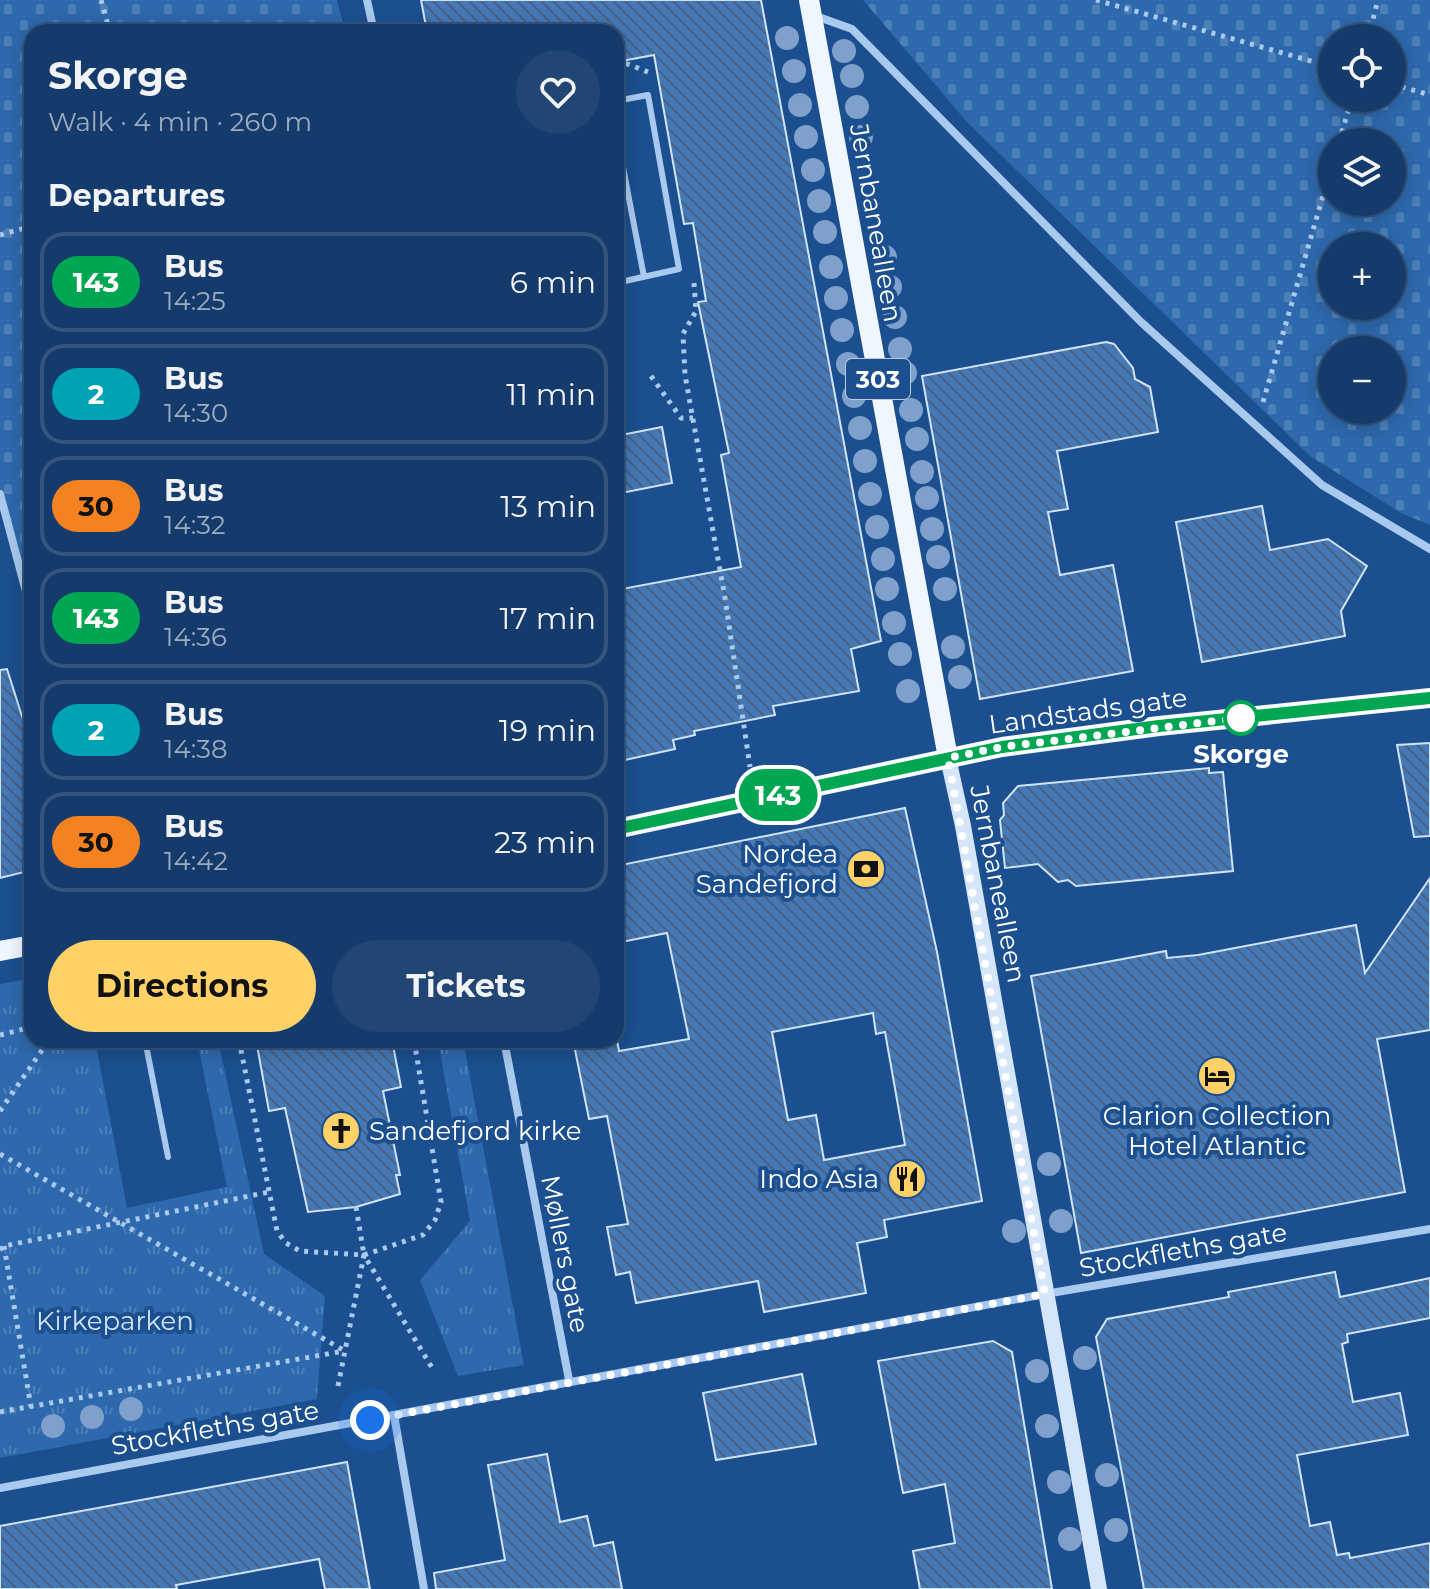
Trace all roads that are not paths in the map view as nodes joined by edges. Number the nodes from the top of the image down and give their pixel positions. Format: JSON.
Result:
{"nodes":[{"id":1,"x":367,"y":0,"type":"edge"},
{"id":2,"x":810,"y":7,"type":"edge"},
{"id":3,"x":372,"y":24,"type":"edge"},
{"id":4,"x":624,"y":100,"type":"edge"},
{"id":5,"x":624,"y":173,"type":"edge"},
{"id":6,"x":644,"y":277,"type":"junction"},
{"id":7,"x":624,"y":281,"type":"edge"},
{"id":8,"x":0,"y":494,"type":"edge"},
{"id":9,"x":1430,"y":549,"type":"edge"},
{"id":10,"x":24,"y":584,"type":"edge"},
{"id":11,"x":1430,"y":698,"type":"edge"},
{"id":12,"x":948,"y":758,"type":"junction"},
{"id":13,"x":624,"y":827,"type":"edge"},
{"id":14,"x":24,"y":946,"type":"edge"},
{"id":15,"x":0,"y":951,"type":"edge"},
{"id":16,"x":147,"y":1048,"type":"edge"},
{"id":17,"x":506,"y":1048,"type":"edge"},
{"id":18,"x":168,"y":1157,"type":"dead end"},
{"id":19,"x":1430,"y":1229,"type":"edge"},
{"id":20,"x":1045,"y":1294,"type":"junction"},
{"id":21,"x":569,"y":1380,"type":"junction"},
{"id":22,"x":394,"y":1415,"type":"junction"},
{"id":23,"x":0,"y":1488,"type":"edge"},
{"id":24,"x":424,"y":1589,"type":"edge"},
{"id":25,"x":1099,"y":1589,"type":"edge"}],
"edges":[{"from":1,"to":3,"type":"street"},
{"from":2,"to":9,"type":"street"},
{"from":2,"to":12,"type":"main road","name":"Jernbanealleen","number":"303"},
{"from":4,"to":6,"type":"lane"},
{"from":5,"to":6,"type":"lane"},
{"from":6,"to":7,"type":"lane"},
{"from":8,"to":10,"type":"street"},
{"from":11,"to":12,"type":"main road","name":"Landstads gate"},
{"from":12,"to":13,"type":"main road","name":"Landstads gate"},
{"from":12,"to":20,"type":"street","name":"Jernbanealleen"},
{"from":14,"to":15,"type":"main road"},
{"from":16,"to":18,"type":"lane"},
{"from":17,"to":21,"type":"street","name":"Møllers gate"},
{"from":19,"to":20,"type":"street","name":"Stockfleths gate"},
{"from":20,"to":21,"type":"street","name":"Stockfleths gate"},
{"from":20,"to":25,"type":"street","name":"Jernbanealleen"},
{"from":21,"to":22,"type":"street","name":"Stockfleths gate"},
{"from":22,"to":23,"type":"street","name":"Stockfleths gate"},
{"from":22,"to":24,"type":"street"}]}
